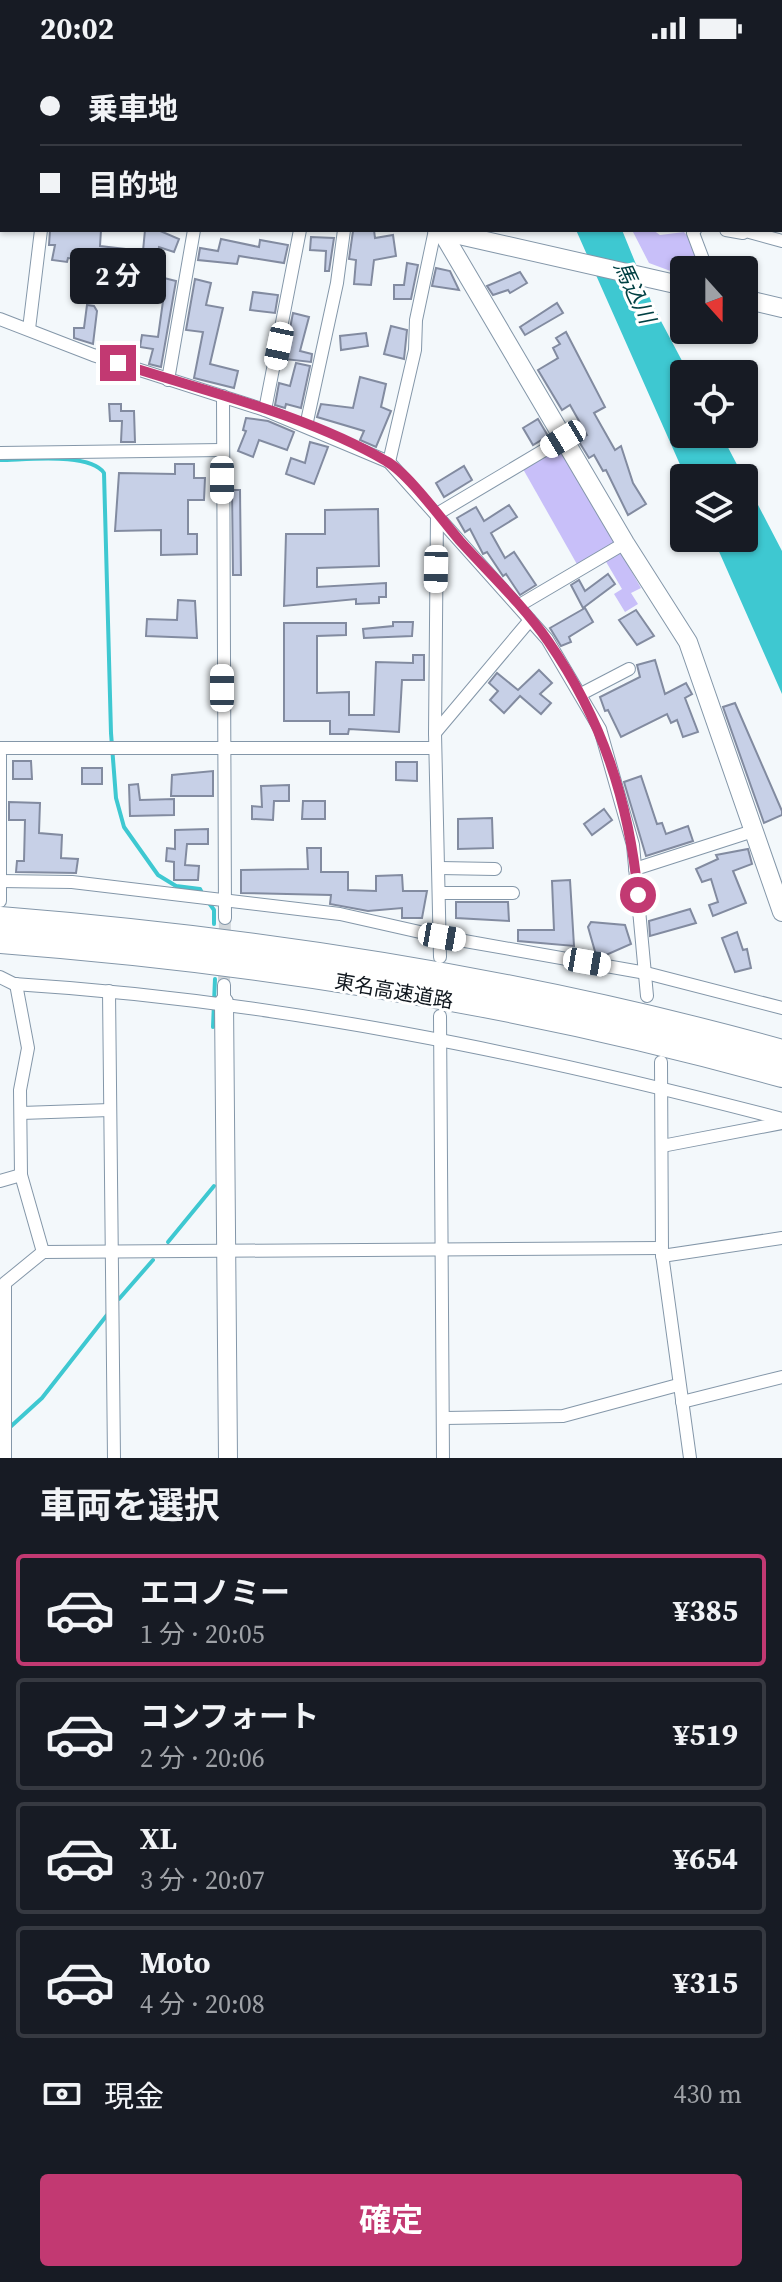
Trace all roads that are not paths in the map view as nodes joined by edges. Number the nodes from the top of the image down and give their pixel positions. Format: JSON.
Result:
{"nodes":[{"id":1,"x":41,"y":232,"type":"edge"},
{"id":2,"x":194,"y":232,"type":"edge"},
{"id":3,"x":300,"y":232,"type":"edge"},
{"id":4,"x":344,"y":232,"type":"edge"},
{"id":5,"x":438,"y":232,"type":"edge"},
{"id":6,"x":440,"y":232,"type":"edge"},
{"id":7,"x":448,"y":232,"type":"edge"},
{"id":8,"x":694,"y":232,"type":"edge"},
{"id":9,"x":747,"y":232,"type":"edge"},
{"id":10,"x":782,"y":241,"type":"edge"},
{"id":11,"x":702,"y":256,"type":"edge"},
{"id":12,"x":670,"y":282,"type":"edge"},
{"id":13,"x":758,"y":302,"type":"edge"},
{"id":14,"x":782,"y":308,"type":"edge"},
{"id":15,"x":0,"y":319,"type":"edge"},
{"id":16,"x":29,"y":329,"type":"junction"},
{"id":17,"x":168,"y":380,"type":"junction"},
{"id":18,"x":223,"y":396,"type":"junction"},
{"id":19,"x":265,"y":410,"type":"junction"},
{"id":20,"x":306,"y":426,"type":"junction"},
{"id":21,"x":563,"y":439,"type":"junction"},
{"id":22,"x":222,"y":450,"type":"junction"},
{"id":23,"x":0,"y":453,"type":"edge"},
{"id":24,"x":389,"y":462,"type":"junction"},
{"id":25,"x":437,"y":514,"type":"junction"},
{"id":26,"x":625,"y":543,"type":"junction"},
{"id":27,"x":518,"y":606,"type":"junction"},
{"id":28,"x":530,"y":620,"type":"junction"},
{"id":29,"x":629,"y":669,"type":"dead end"},
{"id":30,"x":581,"y":694,"type":"junction"},
{"id":31,"x":435,"y":733,"type":"junction"},
{"id":32,"x":222,"y":747,"type":"junction"},
{"id":33,"x":0,"y":748,"type":"edge"},
{"id":34,"x":435,"y":748,"type":"junction"},
{"id":35,"x":0,"y":755,"type":"edge"},
{"id":36,"x":753,"y":831,"type":"junction"},
{"id":37,"x":440,"y":868,"type":"junction"},
{"id":38,"x":495,"y":869,"type":"dead end"},
{"id":39,"x":635,"y":869,"type":"junction"},
{"id":40,"x":1,"y":881,"type":"edge"},
{"id":41,"x":440,"y":893,"type":"junction"},
{"id":42,"x":513,"y":893,"type":"dead end"},
{"id":43,"x":219,"y":900,"type":"junction"},
{"id":44,"x":0,"y":901,"type":"edge"},
{"id":45,"x":782,"y":912,"type":"edge"},
{"id":46,"x":225,"y":918,"type":"tunnel mouth"},
{"id":47,"x":0,"y":919,"type":"edge"},
{"id":48,"x":442,"y":937,"type":"junction"},
{"id":49,"x":0,"y":941,"type":"edge"},
{"id":50,"x":440,"y":957,"type":"dead end"},
{"id":51,"x":646,"y":973,"type":"junction"},
{"id":52,"x":0,"y":977,"type":"edge"},
{"id":53,"x":15,"y":984,"type":"junction"},
{"id":54,"x":109,"y":991,"type":"junction"},
{"id":55,"x":0,"y":993,"type":"edge"},
{"id":56,"x":647,"y":996,"type":"dead end"},
{"id":57,"x":219,"y":997,"type":"junction"},
{"id":58,"x":782,"y":1008,"type":"edge"},
{"id":59,"x":440,"y":1016,"type":"dead end"},
{"id":60,"x":439,"y":1039,"type":"junction"},
{"id":61,"x":782,"y":1052,"type":"edge"},
{"id":62,"x":661,"y":1062,"type":"dead end"},
{"id":63,"x":782,"y":1075,"type":"edge"},
{"id":64,"x":660,"y":1087,"type":"junction"},
{"id":65,"x":110,"y":1110,"type":"junction"},
{"id":66,"x":21,"y":1113,"type":"junction"},
{"id":67,"x":782,"y":1121,"type":"edge"},
{"id":68,"x":662,"y":1146,"type":"junction"},
{"id":69,"x":21,"y":1175,"type":"junction"},
{"id":70,"x":0,"y":1181,"type":"edge"},
{"id":71,"x":782,"y":1238,"type":"edge"},
{"id":72,"x":442,"y":1249,"type":"junction"},
{"id":73,"x":227,"y":1250,"type":"junction"},
{"id":74,"x":43,"y":1252,"type":"junction"},
{"id":75,"x":114,"y":1252,"type":"junction"},
{"id":76,"x":662,"y":1252,"type":"junction"},
{"id":77,"x":782,"y":1377,"type":"edge"},
{"id":78,"x":678,"y":1385,"type":"junction"},
{"id":79,"x":682,"y":1402,"type":"junction"},
{"id":80,"x":444,"y":1418,"type":"junction"},
{"id":81,"x":3,"y":1426,"type":"edge"},
{"id":82,"x":5,"y":1458,"type":"edge"},
{"id":83,"x":114,"y":1458,"type":"edge"},
{"id":84,"x":228,"y":1458,"type":"edge"},
{"id":85,"x":443,"y":1458,"type":"edge"},
{"id":86,"x":690,"y":1458,"type":"edge"}],
"edges":[{"from":1,"to":16,"type":"street"},
{"from":2,"to":17,"type":"street"},
{"from":3,"to":19,"type":"street"},
{"from":4,"to":20,"type":"street"},
{"from":5,"to":24,"type":"street"},
{"from":6,"to":21,"type":"street"},
{"from":7,"to":12,"type":"street"},
{"from":8,"to":11,"type":"street"},
{"from":9,"to":10,"type":"street"},
{"from":13,"to":14,"type":"street"},
{"from":15,"to":16,"type":"street"},
{"from":16,"to":17,"type":"street"},
{"from":17,"to":18,"type":"street"},
{"from":18,"to":19,"type":"street"},
{"from":18,"to":22,"type":"street"},
{"from":19,"to":20,"type":"street"},
{"from":20,"to":24,"type":"street"},
{"from":21,"to":25,"type":"street"},
{"from":21,"to":26,"type":"street"},
{"from":22,"to":23,"type":"street"},
{"from":22,"to":32,"type":"street"},
{"from":24,"to":25,"type":"street"},
{"from":25,"to":27,"type":"street"},
{"from":25,"to":31,"type":"street"},
{"from":26,"to":27,"type":"street"},
{"from":26,"to":36,"type":"street"},
{"from":27,"to":28,"type":"street"},
{"from":28,"to":30,"type":"street"},
{"from":28,"to":31,"type":"street"},
{"from":29,"to":30,"type":"street"},
{"from":30,"to":39,"type":"street"},
{"from":31,"to":34,"type":"street"},
{"from":32,"to":33,"type":"street"},
{"from":32,"to":34,"type":"street"},
{"from":32,"to":43,"type":"street"},
{"from":34,"to":37,"type":"street"},
{"from":35,"to":40,"type":"street"},
{"from":36,"to":39,"type":"street"},
{"from":36,"to":45,"type":"street"},
{"from":37,"to":38,"type":"street"},
{"from":37,"to":41,"type":"street"},
{"from":39,"to":51,"type":"street"},
{"from":40,"to":43,"type":"street"},
{"from":40,"to":44,"type":"street"},
{"from":41,"to":42,"type":"street"},
{"from":41,"to":48,"type":"street"},
{"from":43,"to":46,"type":"street"},
{"from":43,"to":48,"type":"street"},
{"from":47,"to":61,"type":"highway","name":"東名高速道路"},
{"from":48,"to":50,"type":"street"},
{"from":48,"to":51,"type":"street"},
{"from":49,"to":63,"type":"highway","name":"東名高速道路"},
{"from":51,"to":56,"type":"street"},
{"from":51,"to":58,"type":"street"},
{"from":52,"to":53,"type":"street"},
{"from":53,"to":54,"type":"street"},
{"from":53,"to":55,"type":"street"},
{"from":53,"to":66,"type":"street"},
{"from":54,"to":57,"type":"street"},
{"from":54,"to":65,"type":"street"},
{"from":57,"to":60,"type":"street"},
{"from":57,"to":73,"type":"street"},
{"from":59,"to":60,"type":"street"},
{"from":60,"to":64,"type":"street"},
{"from":60,"to":72,"type":"street"},
{"from":62,"to":64,"type":"street"},
{"from":64,"to":67,"type":"street"},
{"from":64,"to":68,"type":"street"},
{"from":65,"to":66,"type":"street"},
{"from":65,"to":75,"type":"street"},
{"from":66,"to":69,"type":"street"},
{"from":67,"to":68,"type":"street"},
{"from":68,"to":76,"type":"street"},
{"from":69,"to":70,"type":"street"},
{"from":69,"to":74,"type":"street"},
{"from":71,"to":76,"type":"street"},
{"from":72,"to":73,"type":"street"},
{"from":72,"to":76,"type":"street"},
{"from":72,"to":80,"type":"street"},
{"from":73,"to":75,"type":"street"},
{"from":73,"to":84,"type":"street"},
{"from":74,"to":75,"type":"street"},
{"from":74,"to":81,"type":"street"},
{"from":75,"to":83,"type":"street"},
{"from":76,"to":78,"type":"street"},
{"from":77,"to":79,"type":"street"},
{"from":78,"to":79,"type":"street"},
{"from":78,"to":80,"type":"street"},
{"from":79,"to":86,"type":"street"},
{"from":80,"to":85,"type":"street"},
{"from":81,"to":82,"type":"street"}]}
